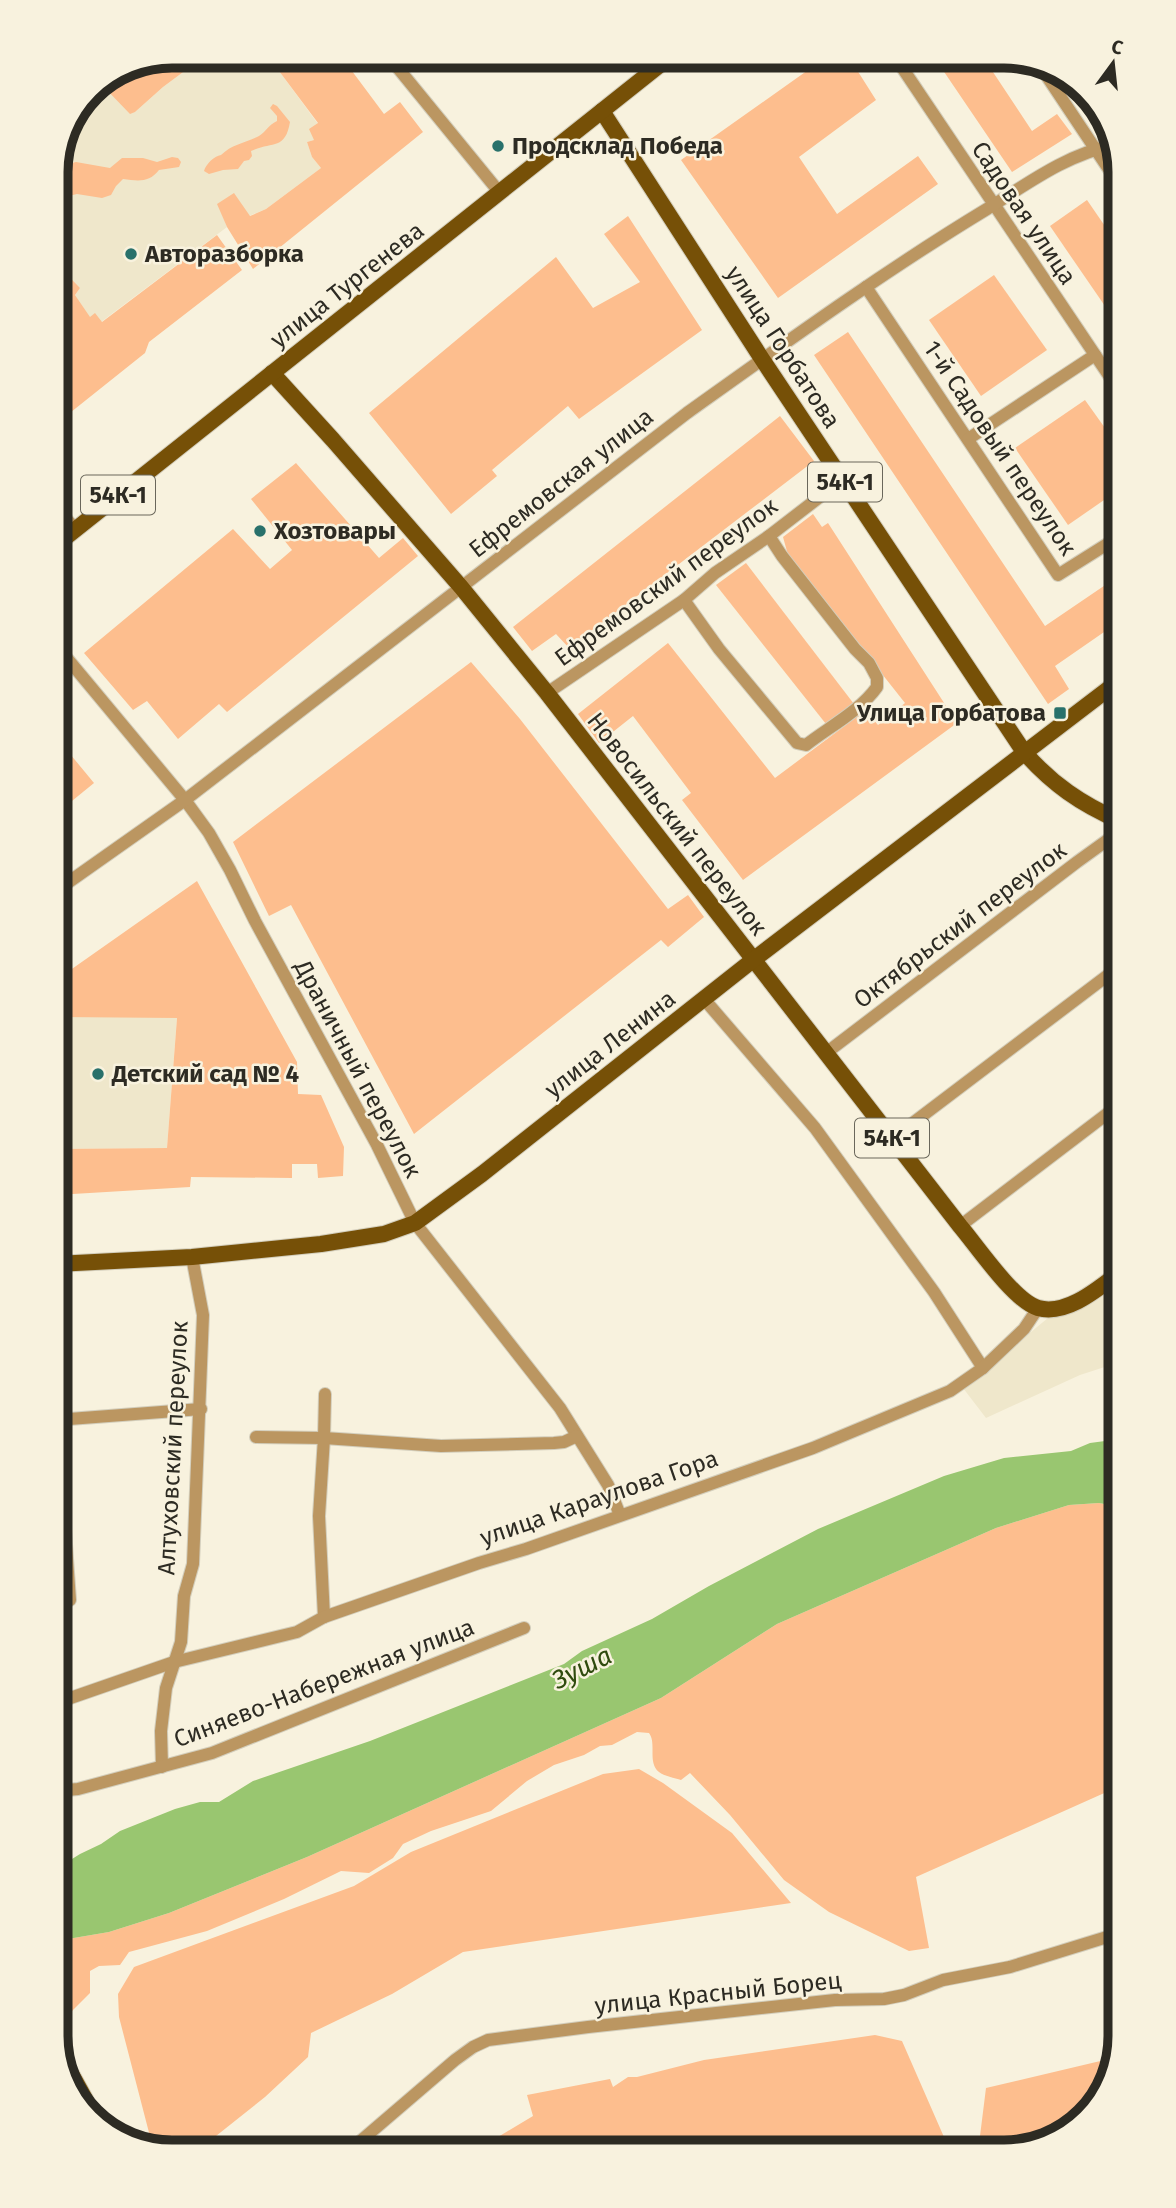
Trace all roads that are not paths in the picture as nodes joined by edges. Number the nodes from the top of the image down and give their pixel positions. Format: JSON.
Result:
{"nodes":[{"id":1,"x":398,"y":68,"type":"edge"},
{"id":2,"x":656,"y":68,"type":"edge"},
{"id":3,"x":902,"y":68,"type":"edge"},
{"id":4,"x":1048,"y":78,"type":"edge"},
{"id":5,"x":602,"y":111,"type":"junction"},
{"id":6,"x":1105,"y":147,"type":"edge"},
{"id":7,"x":1095,"y":149,"type":"junction"},
{"id":8,"x":1108,"y":168,"type":"edge"},
{"id":9,"x":500,"y":193,"type":"junction"},
{"id":10,"x":993,"y":205,"type":"junction"},
{"id":11,"x":866,"y":287,"type":"junction"},
{"id":12,"x":1095,"y":355,"type":"junction"},
{"id":13,"x":762,"y":359,"type":"junction"},
{"id":14,"x":272,"y":373,"type":"junction"},
{"id":15,"x":1108,"y":374,"type":"edge"},
{"id":16,"x":968,"y":439,"type":"junction"},
{"id":17,"x":842,"y":479,"type":"junction"},
{"id":18,"x":68,"y":521,"type":"edge"},
{"id":19,"x":75,"y":529,"type":"junction"},
{"id":20,"x":68,"y":535,"type":"edge"},
{"id":21,"x":769,"y":536,"type":"junction"},
{"id":22,"x":1108,"y":544,"type":"edge"},
{"id":23,"x":461,"y":587,"type":"junction"},
{"id":24,"x":684,"y":600,"type":"junction"},
{"id":25,"x":68,"y":659,"type":"edge"},
{"id":26,"x":1108,"y":689,"type":"edge"},
{"id":27,"x":547,"y":694,"type":"junction"},
{"id":28,"x":1024,"y":752,"type":"junction"},
{"id":29,"x":185,"y":800,"type":"junction"},
{"id":30,"x":1108,"y":816,"type":"edge"},
{"id":31,"x":1108,"y":840,"type":"edge"},
{"id":32,"x":68,"y":883,"type":"edge"},
{"id":33,"x":753,"y":960,"type":"junction"},
{"id":34,"x":1108,"y":975,"type":"edge"},
{"id":35,"x":704,"y":999,"type":"junction"},
{"id":36,"x":825,"y":1053,"type":"junction"},
{"id":37,"x":1108,"y":1113,"type":"edge"},
{"id":38,"x":893,"y":1139,"type":"junction"},
{"id":39,"x":415,"y":1223,"type":"junction"},
{"id":40,"x":960,"y":1226,"type":"junction"},
{"id":41,"x":192,"y":1257,"type":"junction"},
{"id":42,"x":68,"y":1263,"type":"edge"},
{"id":43,"x":1108,"y":1281,"type":"edge"},
{"id":44,"x":1038,"y":1308,"type":"junction"},
{"id":45,"x":983,"y":1368,"type":"junction"},
{"id":46,"x":325,"y":1394,"type":"dead end"},
{"id":47,"x":201,"y":1409,"type":"junction"},
{"id":48,"x":68,"y":1419,"type":"edge"},
{"id":49,"x":577,"y":1436,"type":"junction"},
{"id":50,"x":256,"y":1437,"type":"dead end"},
{"id":51,"x":324,"y":1438,"type":"junction"},
{"id":52,"x":620,"y":1515,"type":"junction"},
{"id":53,"x":68,"y":1572,"type":"edge"},
{"id":54,"x":70,"y":1600,"type":"dead end"},
{"id":55,"x":324,"y":1617,"type":"junction"},
{"id":56,"x":524,"y":1628,"type":"dead end"},
{"id":57,"x":174,"y":1662,"type":"junction"},
{"id":58,"x":68,"y":1699,"type":"edge"},
{"id":59,"x":162,"y":1767,"type":"junction"},
{"id":60,"x":68,"y":1790,"type":"edge"},
{"id":61,"x":1108,"y":1937,"type":"edge"},
{"id":62,"x":362,"y":2140,"type":"edge"}],
"edges":[{"from":1,"to":9,"type":"street"},
{"from":2,"to":5,"type":"main road","name":"улица Тургенева"},
{"from":3,"to":10,"type":"street","name":"Садовая улица"},
{"from":4,"to":7,"type":"street"},
{"from":5,"to":9,"type":"main road","name":"улица Тургенева","number":"54К-1"},
{"from":5,"to":13,"type":"main road","name":"улица Горбатова","number":"54К-1"},
{"from":6,"to":7,"type":"street","name":"Ефремовская улица"},
{"from":7,"to":8,"type":"street"},
{"from":7,"to":10,"type":"street","name":"Ефремовская улица"},
{"from":9,"to":14,"type":"main road","name":"улица Тургенева","number":"54К-1"},
{"from":10,"to":11,"type":"street","name":"Ефремовская улица"},
{"from":10,"to":12,"type":"street","name":"Садовая улица"},
{"from":11,"to":13,"type":"street","name":"Ефремовская улица"},
{"from":11,"to":16,"type":"street","name":"1-й Садовый переулок"},
{"from":12,"to":15,"type":"street","name":"Садовая улица"},
{"from":12,"to":16,"type":"street"},
{"from":13,"to":17,"type":"main road","name":"улица Горбатова","number":"54К-1"},
{"from":13,"to":23,"type":"street","name":"Ефремовская улица"},
{"from":14,"to":19,"type":"main road","name":"улица Тургенева","number":"54К-1"},
{"from":14,"to":23,"type":"main road","name":"Новосильский переулок","number":"54К-1"},
{"from":16,"to":22,"type":"street","name":"1-й Садовый переулок"},
{"from":17,"to":21,"type":"street","name":"Ефремовский переулок"},
{"from":17,"to":28,"type":"main road","name":"улица Горбатова","number":"54К-1"},
{"from":18,"to":19,"type":"street"},
{"from":19,"to":20,"type":"main road","name":"улица Тургенева","number":"54К-1"},
{"from":21,"to":24,"type":"street","name":"Ефремовский переулок"},
{"from":21,"to":24,"type":"street"},
{"from":23,"to":27,"type":"main road","name":"Новосильский переулок","number":"54К-1"},
{"from":23,"to":29,"type":"street","name":"Ефремовская улица"},
{"from":24,"to":27,"type":"street","name":"Ефремовский переулок"},
{"from":25,"to":29,"type":"street","name":"Драничный переулок"},
{"from":26,"to":28,"type":"main road","name":"улица Ленина"},
{"from":27,"to":33,"type":"main road","name":"Новосильский переулок","number":"54К-1"},
{"from":28,"to":30,"type":"main road","name":"улица Горбатова","number":"54К-1"},
{"from":28,"to":33,"type":"main road","name":"улица Ленина"},
{"from":29,"to":32,"type":"street","name":"Ефремовская улица"},
{"from":29,"to":39,"type":"street","name":"Драничный переулок"},
{"from":31,"to":36,"type":"street","name":"Октябрьский переулок"},
{"from":33,"to":35,"type":"main road","name":"улица Ленина"},
{"from":33,"to":36,"type":"main road","name":"Новосильский переулок","number":"54К-1"},
{"from":34,"to":38,"type":"street"},
{"from":35,"to":39,"type":"main road","name":"улица Ленина"},
{"from":35,"to":45,"type":"street"},
{"from":36,"to":38,"type":"main road","name":"Новосильский переулок","number":"54К-1"},
{"from":37,"to":40,"type":"street"},
{"from":38,"to":40,"type":"main road","name":"Новосильский переулок","number":"54К-1"},
{"from":39,"to":41,"type":"main road","name":"улица Ленина"},
{"from":39,"to":49,"type":"street","name":"Драничный переулок"},
{"from":40,"to":44,"type":"main road","name":"Новосильский переулок","number":"54К-1"},
{"from":41,"to":42,"type":"main road","name":"улица Ленина"},
{"from":41,"to":47,"type":"street","name":"Алтуховский переулок"},
{"from":43,"to":44,"type":"main road"},
{"from":44,"to":45,"type":"street","name":"улица Караулова Гора"},
{"from":45,"to":52,"type":"street","name":"улица Караулова Гора"},
{"from":46,"to":51,"type":"street"},
{"from":47,"to":48,"type":"street"},
{"from":47,"to":57,"type":"street","name":"Алтуховский переулок"},
{"from":49,"to":51,"type":"street"},
{"from":49,"to":52,"type":"street","name":"Драничный переулок"},
{"from":50,"to":51,"type":"street"},
{"from":51,"to":55,"type":"street"},
{"from":52,"to":55,"type":"street","name":"улица Караулова Гора"},
{"from":53,"to":54,"type":"street"},
{"from":55,"to":57,"type":"street","name":"улица Караулова Гора"},
{"from":56,"to":59,"type":"street","name":"Синяево-Набережная улица"},
{"from":57,"to":58,"type":"street","name":"улица Караулова Гора"},
{"from":57,"to":59,"type":"street","name":"Алтуховский переулок"},
{"from":59,"to":60,"type":"street","name":"Синяево-Набережная улица"},
{"from":61,"to":62,"type":"street","name":"улица Красный Борец"}]}
